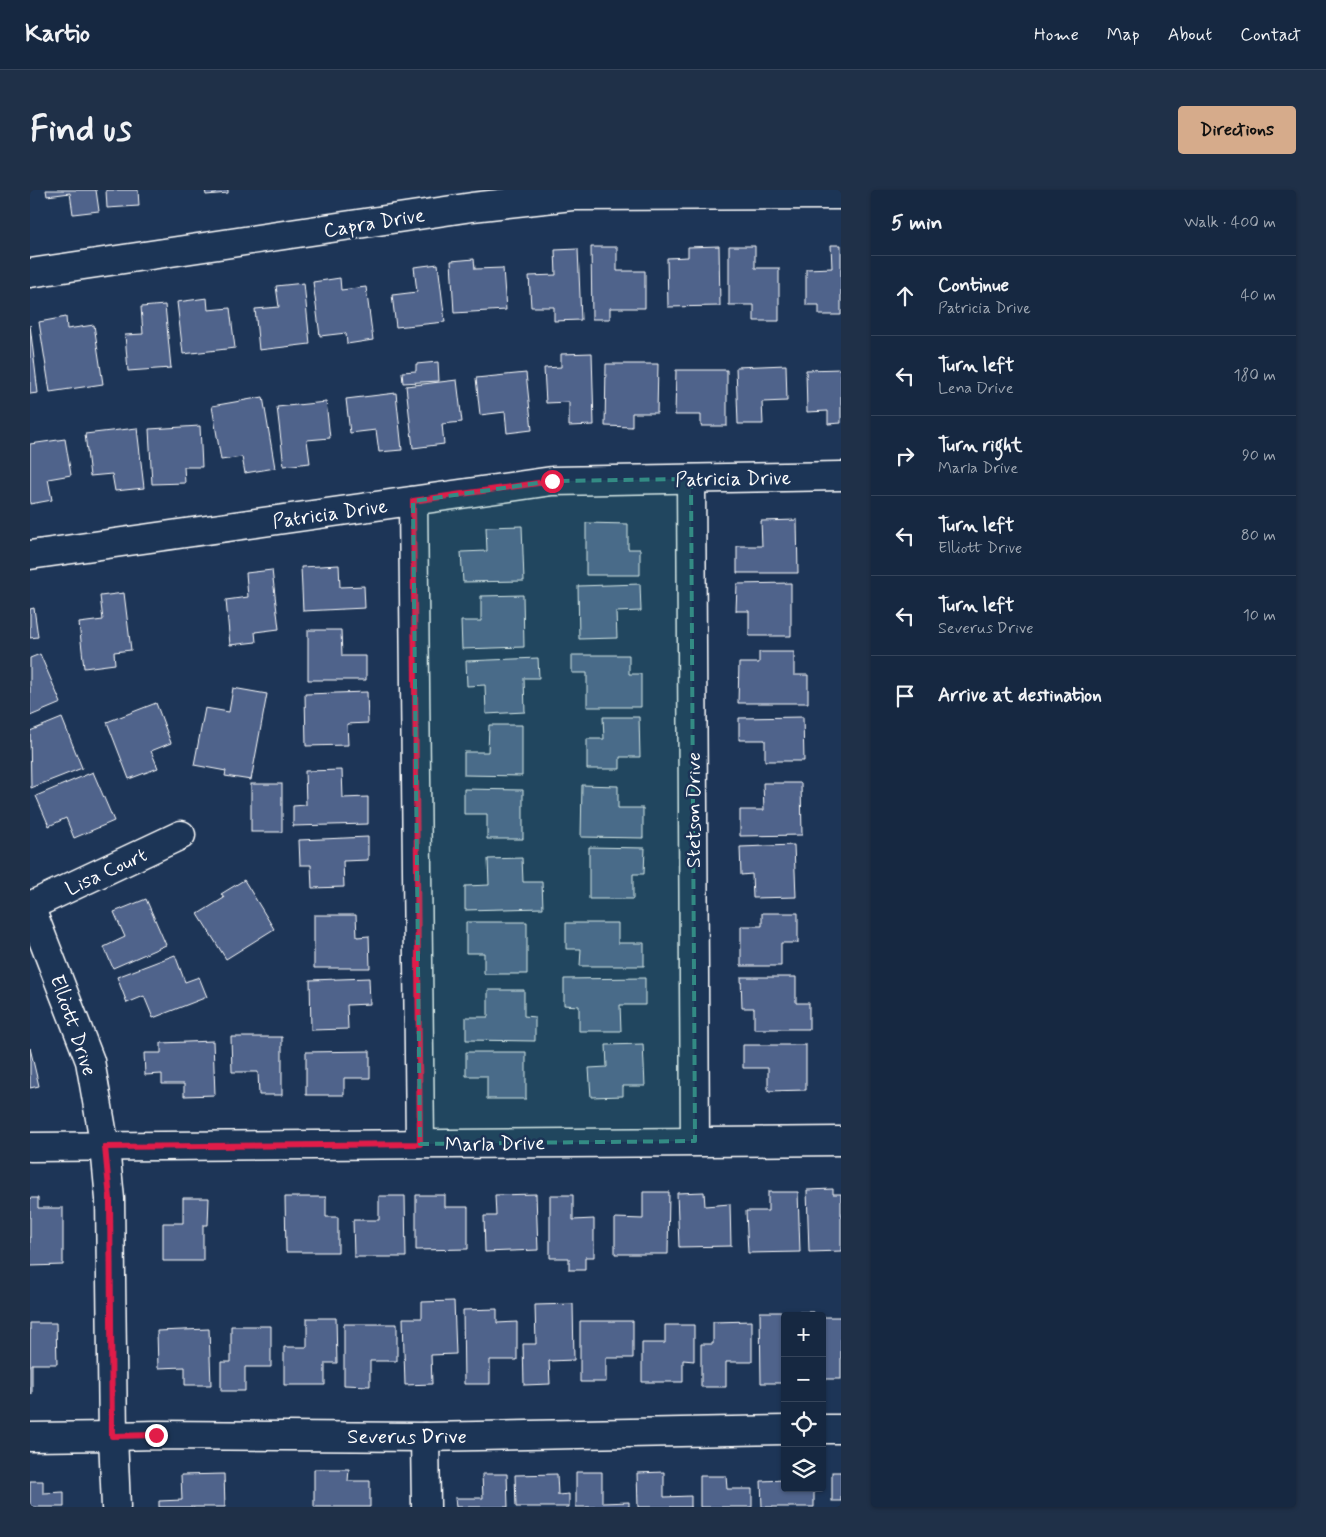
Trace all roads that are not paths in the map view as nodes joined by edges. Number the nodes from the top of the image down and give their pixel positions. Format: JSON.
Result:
{"nodes":[{"id":1,"x":841,"y":195,"type":"edge"},
{"id":2,"x":30,"y":273,"type":"edge"},
{"id":3,"x":841,"y":476,"type":"edge"},
{"id":4,"x":691,"y":479,"type":"junction"},
{"id":5,"x":413,"y":501,"type":"junction"},
{"id":6,"x":30,"y":555,"type":"edge"},
{"id":7,"x":181,"y":835,"type":"dead end"},
{"id":8,"x":30,"y":906,"type":"edge"},
{"id":9,"x":841,"y":1140,"type":"edge"},
{"id":10,"x":695,"y":1141,"type":"junction"},
{"id":11,"x":420,"y":1144,"type":"junction"},
{"id":12,"x":30,"y":1147,"type":"edge"},
{"id":13,"x":105,"y":1147,"type":"junction"},
{"id":14,"x":826,"y":1429,"type":"edge"},
{"id":15,"x":841,"y":1429,"type":"edge"},
{"id":16,"x":781,"y":1430,"type":"edge"},
{"id":17,"x":112,"y":1436,"type":"junction"},
{"id":18,"x":30,"y":1437,"type":"edge"},
{"id":19,"x":425,"y":1437,"type":"junction"},
{"id":20,"x":116,"y":1507,"type":"edge"},
{"id":21,"x":426,"y":1507,"type":"edge"}],
"edges":[{"from":1,"to":2,"type":"street","name":"Capra Drive"},
{"from":3,"to":4,"type":"street","name":"Patricia Drive"},
{"from":4,"to":5,"type":"street","name":"Patricia Drive"},
{"from":4,"to":10,"type":"street","name":"Stetson Drive"},
{"from":5,"to":6,"type":"street","name":"Patricia Drive"},
{"from":5,"to":11,"type":"street"},
{"from":7,"to":8,"type":"street","name":"Lisa Court"},
{"from":8,"to":13,"type":"street","name":"Elliott Drive"},
{"from":9,"to":10,"type":"street","name":"Marla Drive"},
{"from":10,"to":11,"type":"street","name":"Marla Drive"},
{"from":11,"to":13,"type":"street","name":"Marla Drive"},
{"from":12,"to":13,"type":"street","name":"Marla Drive"},
{"from":13,"to":17,"type":"street","name":"Elliott Drive"},
{"from":14,"to":15,"type":"street"},
{"from":16,"to":19,"type":"street","name":"Severus Drive"},
{"from":17,"to":18,"type":"street","name":"Severus Drive"},
{"from":17,"to":19,"type":"street","name":"Severus Drive"},
{"from":17,"to":20,"type":"street","name":"Elliott Drive"},
{"from":19,"to":21,"type":"street"}]}
